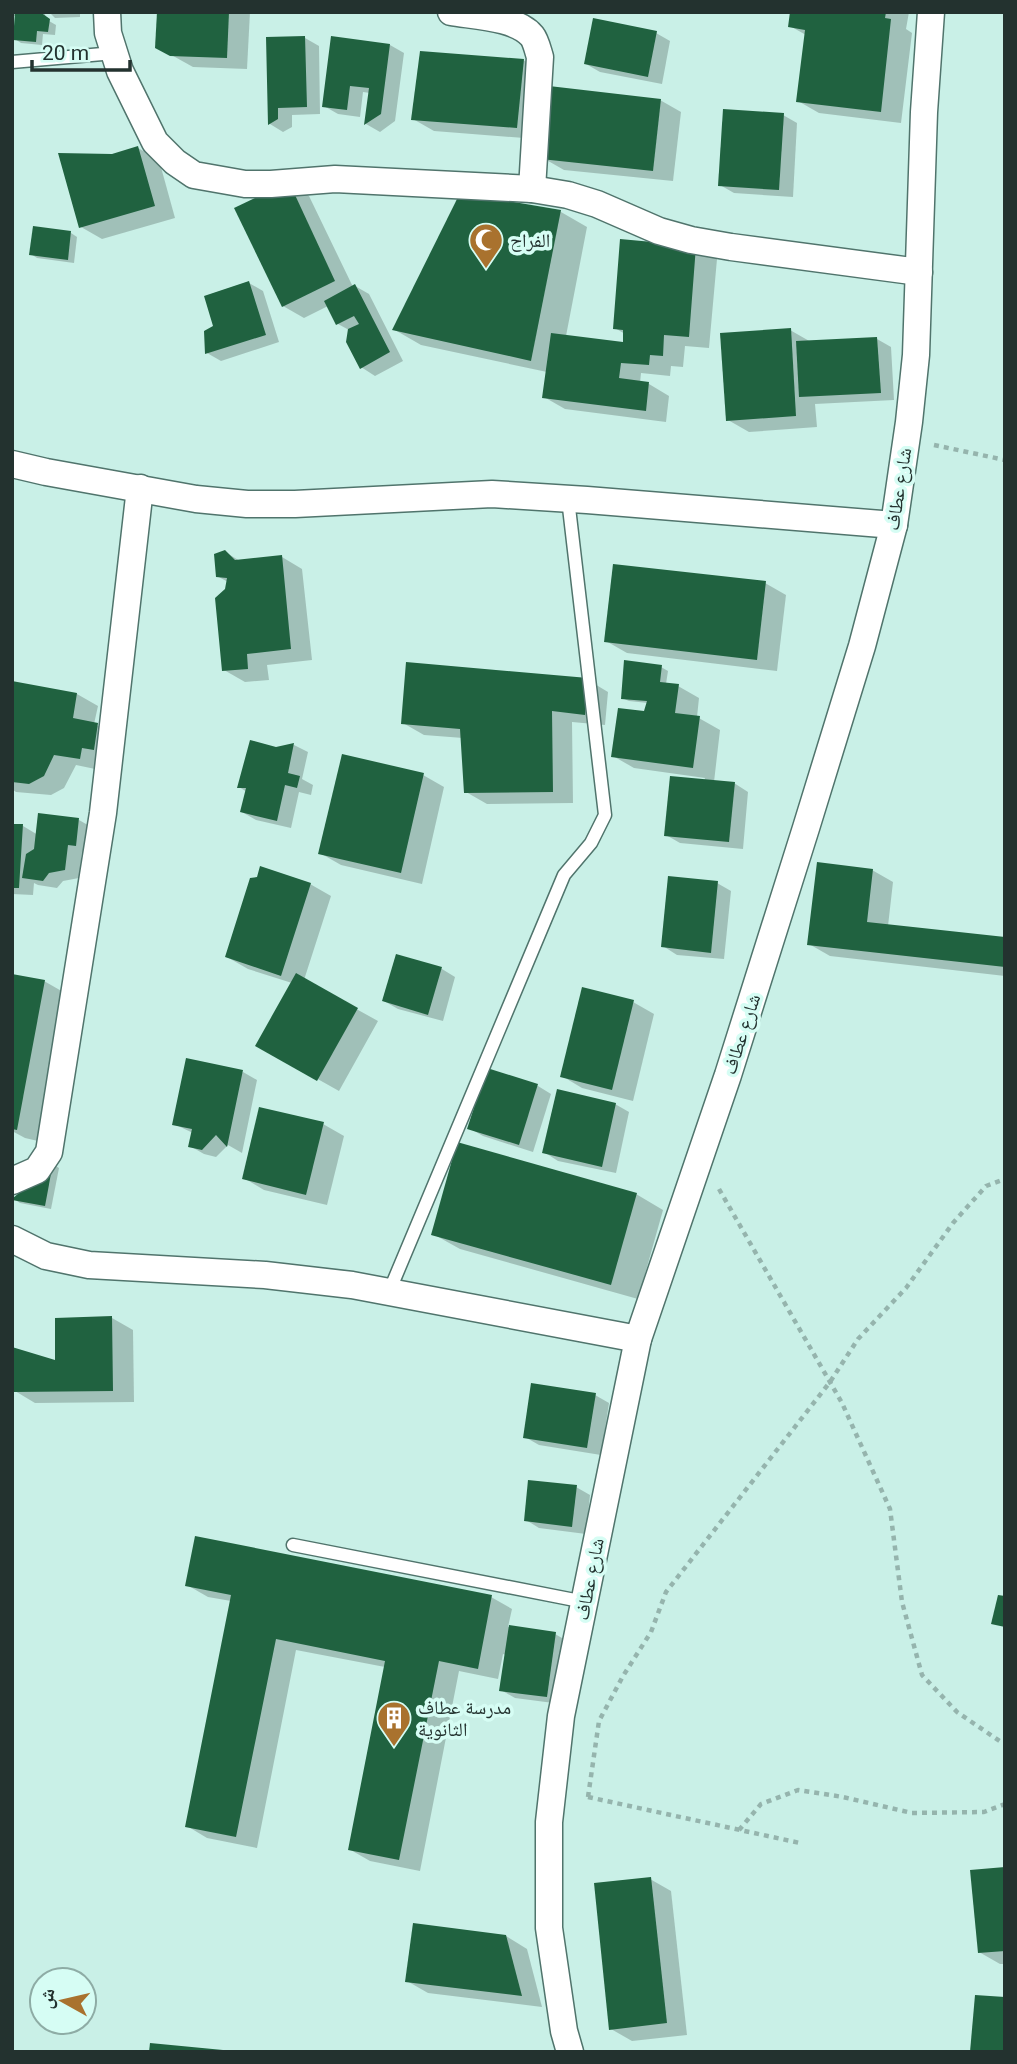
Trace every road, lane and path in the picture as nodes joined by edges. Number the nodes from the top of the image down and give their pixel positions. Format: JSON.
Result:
{"nodes":[{"id":1,"x":107,"y":12,"type":"edge"},
{"id":2,"x":451,"y":12,"type":"edge"},
{"id":3,"x":931,"y":12,"type":"edge"},
{"id":4,"x":114,"y":53,"type":"junction"},
{"id":5,"x":12,"y":62,"type":"edge"},
{"id":6,"x":532,"y":189,"type":"junction"},
{"id":7,"x":919,"y":272,"type":"junction"},
{"id":8,"x":906,"y":438,"type":"junction"},
{"id":9,"x":1005,"y":460,"type":"edge"},
{"id":10,"x":12,"y":464,"type":"edge"},
{"id":11,"x":140,"y":488,"type":"junction"},
{"id":12,"x":568,"y":499,"type":"junction"},
{"id":13,"x":894,"y":525,"type":"junction"},
{"id":14,"x":700,"y":1155,"type":"junction"},
{"id":15,"x":1005,"y":1179,"type":"edge"},
{"id":16,"x":12,"y":1181,"type":"edge"},
{"id":17,"x":12,"y":1239,"type":"edge"},
{"id":18,"x":390,"y":1292,"type":"junction"},
{"id":19,"x":638,"y":1339,"type":"junction"},
{"id":20,"x":830,"y":1382,"type":"junction"},
{"id":21,"x":293,"y":1545,"type":"dead end"},
{"id":22,"x":585,"y":1602,"type":"junction"},
{"id":23,"x":1005,"y":1742,"type":"edge"},
{"id":24,"x":552,"y":1792,"type":"junction"},
{"id":25,"x":588,"y":1797,"type":"junction"},
{"id":26,"x":1005,"y":1804,"type":"edge"},
{"id":27,"x":739,"y":1830,"type":"junction"},
{"id":28,"x":800,"y":1843,"type":"dead end"},
{"id":29,"x":570,"y":2052,"type":"edge"}],
"edges":[{"from":1,"to":4,"type":"street"},
{"from":2,"to":6,"type":"street"},
{"from":3,"to":7,"type":"street","name":"شارع عطاف"},
{"from":4,"to":5,"type":"lane"},
{"from":4,"to":6,"type":"street"},
{"from":6,"to":7,"type":"street"},
{"from":7,"to":8,"type":"street","name":"شارع عطاف"},
{"from":8,"to":9,"type":"path"},
{"from":8,"to":13,"type":"street","name":"شارع عطاف"},
{"from":10,"to":11,"type":"street"},
{"from":11,"to":12,"type":"street"},
{"from":11,"to":16,"type":"street"},
{"from":12,"to":13,"type":"street"},
{"from":12,"to":18,"type":"lane"},
{"from":13,"to":14,"type":"street","name":"شارع عطاف"},
{"from":14,"to":19,"type":"street","name":"شارع عطاف"},
{"from":14,"to":20,"type":"path"},
{"from":15,"to":20,"type":"path"},
{"from":17,"to":18,"type":"street"},
{"from":18,"to":19,"type":"street"},
{"from":19,"to":22,"type":"street","name":"شارع عطاف"},
{"from":20,"to":23,"type":"path"},
{"from":20,"to":25,"type":"path"},
{"from":21,"to":22,"type":"lane"},
{"from":22,"to":24,"type":"street","name":"شارع عطاف"},
{"from":24,"to":25,"type":"path"},
{"from":24,"to":29,"type":"street","name":"شارع عطاف"},
{"from":25,"to":27,"type":"path"},
{"from":26,"to":27,"type":"path"},
{"from":27,"to":28,"type":"path"}]}
